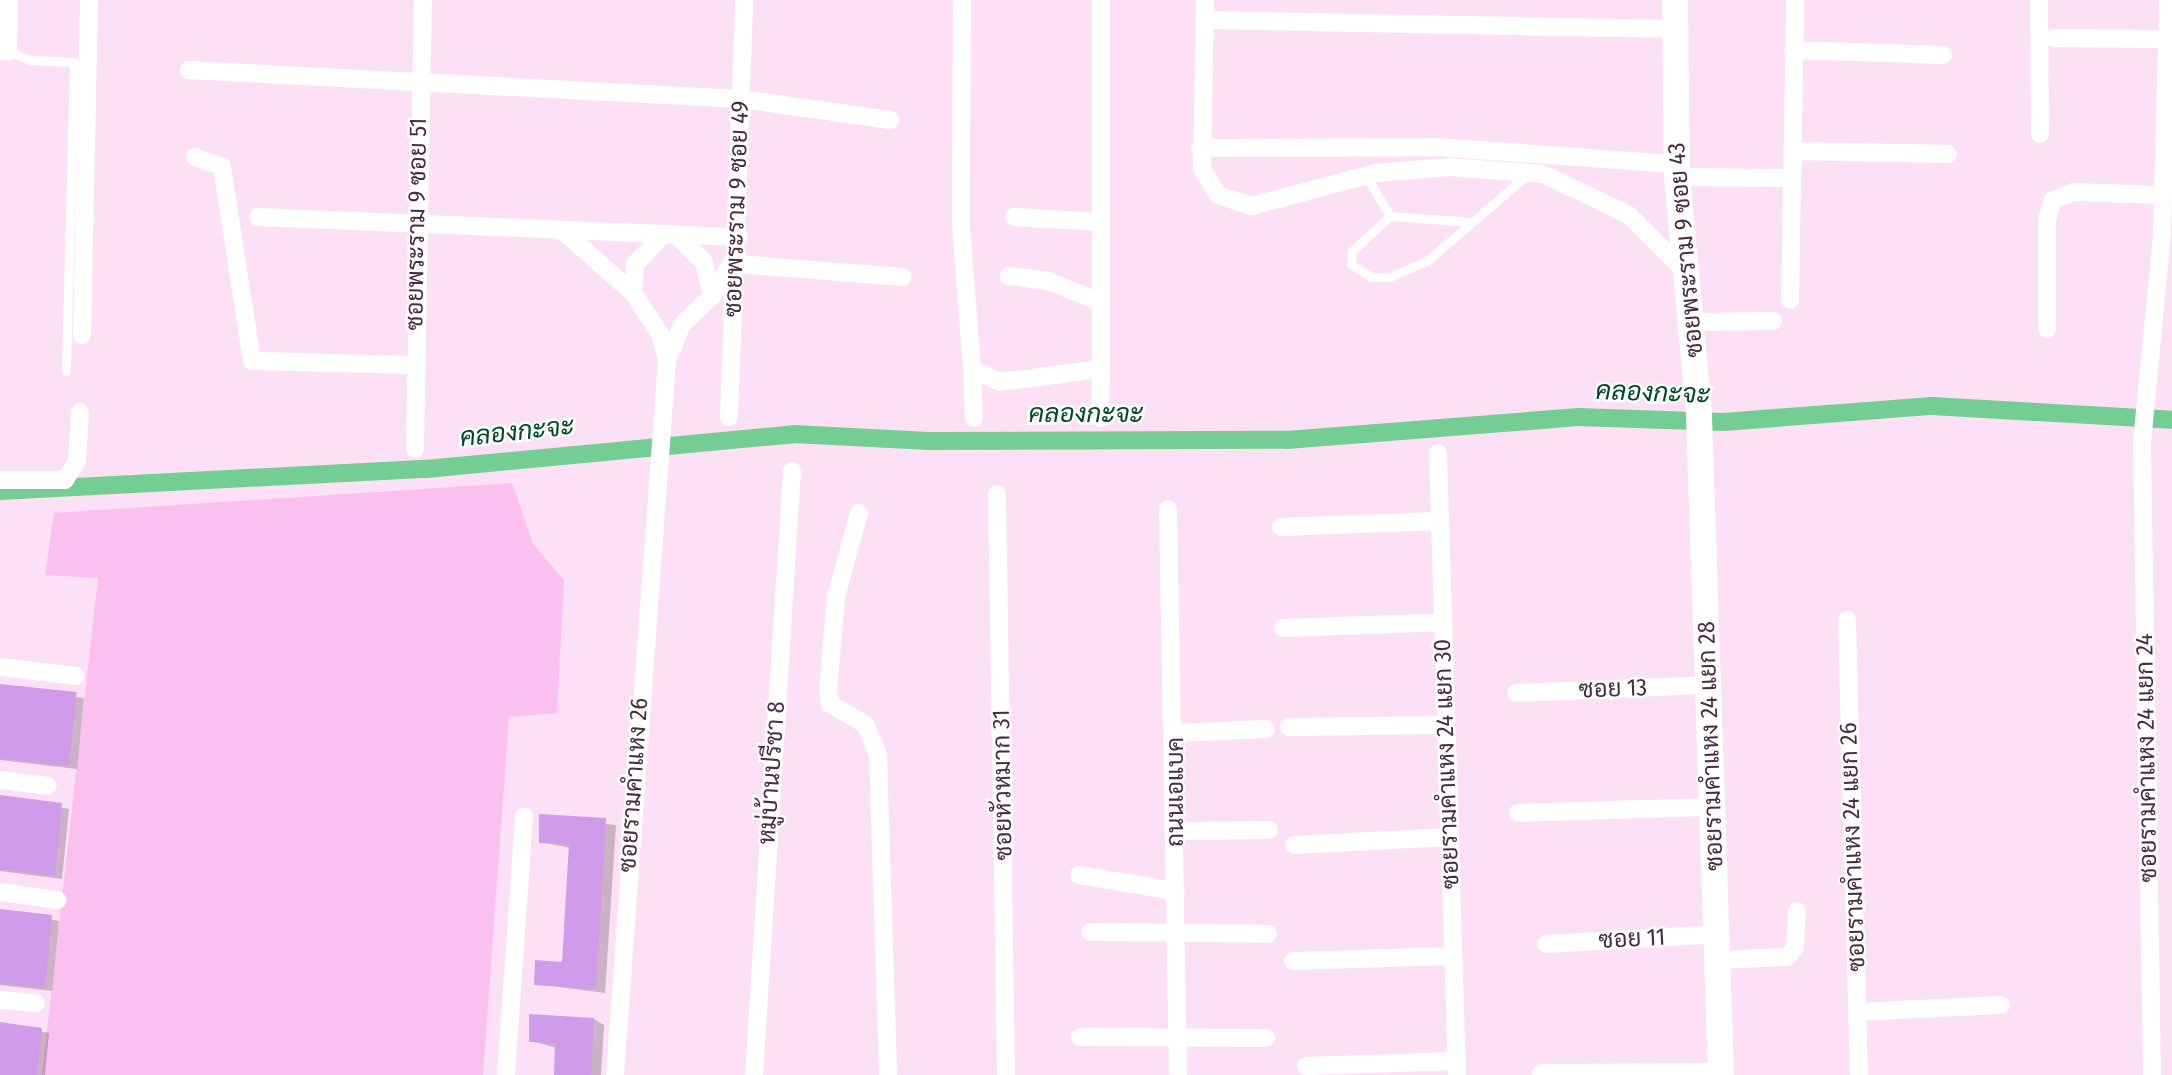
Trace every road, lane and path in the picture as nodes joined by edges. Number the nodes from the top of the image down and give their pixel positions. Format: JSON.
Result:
{"nodes":[{"id":1,"x":9,"y":0,"type":"edge"},
{"id":2,"x":89,"y":0,"type":"edge"},
{"id":3,"x":423,"y":0,"type":"edge"},
{"id":4,"x":744,"y":0,"type":"edge"},
{"id":5,"x":962,"y":0,"type":"edge"},
{"id":6,"x":1101,"y":0,"type":"edge"},
{"id":7,"x":1205,"y":0,"type":"edge"},
{"id":8,"x":1675,"y":0,"type":"edge"},
{"id":9,"x":1795,"y":0,"type":"edge"},
{"id":10,"x":2039,"y":0,"type":"edge"},
{"id":11,"x":2168,"y":0,"type":"edge"},
{"id":12,"x":1204,"y":20,"type":"junction"},
{"id":13,"x":1676,"y":29,"type":"junction"},
{"id":14,"x":2054,"y":38,"type":"dead end"},
{"id":15,"x":2167,"y":39,"type":"junction"},
{"id":16,"x":1793,"y":50,"type":"junction"},
{"id":17,"x":4,"y":51,"type":"edge"},
{"id":18,"x":1942,"y":55,"type":"dead end"},
{"id":19,"x":189,"y":70,"type":"dead end"},
{"id":20,"x":420,"y":81,"type":"junction"},
{"id":21,"x":741,"y":99,"type":"junction"},
{"id":22,"x":891,"y":120,"type":"dead end"},
{"id":23,"x":2039,"y":134,"type":"dead end"},
{"id":24,"x":1200,"y":148,"type":"junction"},
{"id":25,"x":1363,"y":148,"type":"junction"},
{"id":26,"x":1792,"y":151,"type":"junction"},
{"id":27,"x":1574,"y":153,"type":"junction"},
{"id":28,"x":1948,"y":155,"type":"dead end"},
{"id":29,"x":195,"y":157,"type":"dead end"},
{"id":30,"x":1676,"y":170,"type":"junction"},
{"id":31,"x":1530,"y":172,"type":"junction"},
{"id":32,"x":1365,"y":174,"type":"junction"},
{"id":33,"x":1791,"y":178,"type":"junction"},
{"id":34,"x":1572,"y":184,"type":"junction"},
{"id":35,"x":2166,"y":186,"type":"edge"},
{"id":36,"x":1390,"y":216,"type":"junction"},
{"id":37,"x":258,"y":217,"type":"dead end"},
{"id":38,"x":1014,"y":217,"type":"dead end"},
{"id":39,"x":1100,"y":222,"type":"junction"},
{"id":40,"x":1472,"y":222,"type":"junction"},
{"id":41,"x":417,"y":225,"type":"junction"},
{"id":42,"x":564,"y":232,"type":"junction"},
{"id":43,"x":670,"y":235,"type":"junction"},
{"id":44,"x":737,"y":252,"type":"junction"},
{"id":45,"x":1688,"y":274,"type":"junction"},
{"id":46,"x":1009,"y":276,"type":"dead end"},
{"id":47,"x":902,"y":277,"type":"dead end"},
{"id":48,"x":633,"y":293,"type":"junction"},
{"id":49,"x":712,"y":296,"type":"junction"},
{"id":50,"x":1790,"y":300,"type":"dead end"},
{"id":51,"x":1100,"y":302,"type":"junction"},
{"id":52,"x":1773,"y":321,"type":"dead end"},
{"id":53,"x":1693,"y":322,"type":"junction"},
{"id":54,"x":2047,"y":328,"type":"dead end"},
{"id":55,"x":82,"y":335,"type":"dead end"},
{"id":56,"x":667,"y":360,"type":"junction"},
{"id":57,"x":413,"y":365,"type":"junction"},
{"id":58,"x":972,"y":369,"type":"junction"},
{"id":59,"x":1101,"y":369,"type":"junction"},
{"id":60,"x":66,"y":371,"type":"dead end"},
{"id":61,"x":80,"y":412,"type":"dead end"},
{"id":62,"x":1699,"y":416,"type":"joint"},
{"id":63,"x":729,"y":417,"type":"dead end"},
{"id":64,"x":974,"y":418,"type":"dead end"},
{"id":65,"x":1100,"y":418,"type":"dead end"},
{"id":66,"x":415,"y":449,"type":"dead end"},
{"id":67,"x":1438,"y":453,"type":"dead end"},
{"id":68,"x":792,"y":471,"type":"dead end"},
{"id":69,"x":0,"y":480,"type":"edge"},
{"id":70,"x":997,"y":494,"type":"dead end"},
{"id":71,"x":1168,"y":509,"type":"dead end"},
{"id":72,"x":859,"y":513,"type":"dead end"},
{"id":73,"x":1440,"y":521,"type":"junction"},
{"id":74,"x":1281,"y":527,"type":"dead end"},
{"id":75,"x":1847,"y":620,"type":"dead end"},
{"id":76,"x":1443,"y":622,"type":"junction"},
{"id":77,"x":1283,"y":628,"type":"dead end"},
{"id":78,"x":0,"y":667,"type":"edge"},
{"id":79,"x":75,"y":676,"type":"dead end"},
{"id":80,"x":1710,"y":685,"type":"junction"},
{"id":81,"x":1516,"y":693,"type":"dead end"},
{"id":82,"x":1446,"y":724,"type":"junction"},
{"id":83,"x":1289,"y":727,"type":"dead end"},
{"id":84,"x":1266,"y":729,"type":"dead end"},
{"id":85,"x":1176,"y":733,"type":"junction"},
{"id":86,"x":0,"y":780,"type":"edge"},
{"id":87,"x":48,"y":786,"type":"dead end"},
{"id":88,"x":1713,"y":807,"type":"junction"},
{"id":89,"x":1518,"y":813,"type":"dead end"},
{"id":90,"x":524,"y":817,"type":"dead end"},
{"id":91,"x":1269,"y":830,"type":"dead end"},
{"id":92,"x":1177,"y":831,"type":"junction"},
{"id":93,"x":1450,"y":837,"type":"junction"},
{"id":94,"x":1294,"y":845,"type":"dead end"},
{"id":95,"x":1079,"y":875,"type":"dead end"},
{"id":96,"x":1176,"y":891,"type":"junction"},
{"id":97,"x":0,"y":892,"type":"edge"},
{"id":98,"x":57,"y":900,"type":"dead end"},
{"id":99,"x":1797,"y":911,"type":"dead end"},
{"id":100,"x":1090,"y":932,"type":"dead end"},
{"id":101,"x":1268,"y":934,"type":"dead end"},
{"id":102,"x":1176,"y":935,"type":"junction"},
{"id":103,"x":1546,"y":944,"type":"dead end"},
{"id":104,"x":1717,"y":947,"type":"junction"},
{"id":105,"x":1453,"y":956,"type":"junction"},
{"id":106,"x":1293,"y":961,"type":"dead end"},
{"id":107,"x":0,"y":1000,"type":"edge"},
{"id":108,"x":36,"y":1003,"type":"dead end"},
{"id":109,"x":2001,"y":1005,"type":"dead end"},
{"id":110,"x":1858,"y":1012,"type":"junction"},
{"id":111,"x":1080,"y":1037,"type":"dead end"},
{"id":112,"x":1177,"y":1038,"type":"junction"},
{"id":113,"x":1266,"y":1038,"type":"dead end"},
{"id":114,"x":1306,"y":1066,"type":"dead end"},
{"id":115,"x":1457,"y":1068,"type":"edge"},
{"id":116,"x":1541,"y":1073,"type":"dead end"},
{"id":117,"x":1721,"y":1073,"type":"edge"},
{"id":118,"x":506,"y":1075,"type":"edge"},
{"id":119,"x":615,"y":1075,"type":"edge"},
{"id":120,"x":754,"y":1075,"type":"edge"},
{"id":121,"x":888,"y":1075,"type":"edge"},
{"id":122,"x":1006,"y":1075,"type":"edge"},
{"id":123,"x":1178,"y":1075,"type":"edge"},
{"id":124,"x":1859,"y":1075,"type":"edge"},
{"id":125,"x":2152,"y":1075,"type":"edge"}],
"edges":[{"from":1,"to":17,"type":"street"},
{"from":2,"to":55,"type":"street"},
{"from":3,"to":20,"type":"street","name":"ซอยพระราม 9 ซอย 51"},
{"from":4,"to":21,"type":"street","name":"ซอยพระราม 9 ซอย 49"},
{"from":5,"to":58,"type":"street"},
{"from":6,"to":39,"type":"street"},
{"from":7,"to":12,"type":"street"},
{"from":8,"to":13,"type":"street","name":"ซอยพระราม 9 ซอย 43"},
{"from":9,"to":16,"type":"street"},
{"from":10,"to":23,"type":"street"},
{"from":11,"to":15,"type":"street","name":"ซอยรามคำแหง 24 แยก 24"},
{"from":12,"to":13,"type":"street"},
{"from":12,"to":24,"type":"street"},
{"from":13,"to":30,"type":"street","name":"ซอยพระราม 9 ซอย 43"},
{"from":14,"to":15,"type":"street"},
{"from":15,"to":35,"type":"street","name":"ซอยรามคำแหง 24 แยก 24"},
{"from":16,"to":18,"type":"street"},
{"from":16,"to":26,"type":"street"},
{"from":17,"to":60,"type":"lane"},
{"from":19,"to":20,"type":"street"},
{"from":20,"to":21,"type":"street"},
{"from":20,"to":41,"type":"street","name":"ซอยพระราม 9 ซอย 51"},
{"from":21,"to":22,"type":"street"},
{"from":21,"to":44,"type":"street","name":"ซอยพระราม 9 ซอย 49"},
{"from":24,"to":25,"type":"street"},
{"from":24,"to":32,"type":"street"},
{"from":25,"to":27,"type":"street"},
{"from":25,"to":32,"type":"street"},
{"from":26,"to":28,"type":"street"},
{"from":26,"to":33,"type":"street"},
{"from":27,"to":30,"type":"street"},
{"from":27,"to":34,"type":"street"},
{"from":29,"to":57,"type":"street"},
{"from":30,"to":33,"type":"street"},
{"from":30,"to":45,"type":"street","name":"ซอยพระราม 9 ซอย 43"},
{"from":31,"to":32,"type":"street"},
{"from":31,"to":34,"type":"street"},
{"from":31,"to":40,"type":"lane"},
{"from":32,"to":36,"type":"lane"},
{"from":33,"to":50,"type":"street"},
{"from":34,"to":45,"type":"street"},
{"from":35,"to":54,"type":"street"},
{"from":35,"to":125,"type":"street","name":"ซอยรามคำแหง 24 แยก 24"},
{"from":36,"to":40,"type":"lane"},
{"from":36,"to":40,"type":"lane"},
{"from":37,"to":41,"type":"street"},
{"from":38,"to":39,"type":"street"},
{"from":39,"to":51,"type":"street"},
{"from":41,"to":42,"type":"street"},
{"from":41,"to":57,"type":"street","name":"ซอยพระราม 9 ซอย 51"},
{"from":42,"to":43,"type":"street"},
{"from":42,"to":48,"type":"street"},
{"from":43,"to":44,"type":"street"},
{"from":43,"to":48,"type":"street"},
{"from":43,"to":49,"type":"street"},
{"from":44,"to":47,"type":"street"},
{"from":44,"to":49,"type":"street"},
{"from":44,"to":63,"type":"street","name":"ซอยพระราม 9 ซอย 49"},
{"from":45,"to":53,"type":"street","name":"ซอยพระราม 9 ซอย 43"},
{"from":46,"to":51,"type":"street"},
{"from":48,"to":56,"type":"street"},
{"from":49,"to":56,"type":"street"},
{"from":51,"to":59,"type":"street"},
{"from":52,"to":53,"type":"street"},
{"from":53,"to":62,"type":"street","name":"ซอยพระราม 9 ซอย 43"},
{"from":56,"to":119,"type":"street","name":"ซอยรามคำแหง 26"},
{"from":57,"to":66,"type":"street","name":"ซอยพระราม 9 ซอย 51"},
{"from":58,"to":59,"type":"street"},
{"from":58,"to":64,"type":"street"},
{"from":59,"to":65,"type":"street"},
{"from":61,"to":69,"type":"street"},
{"from":62,"to":80,"type":"street","name":"ซอยรามคำแหง 24 แยก 28"},
{"from":67,"to":73,"type":"street","name":"ซอยรามคำแหง 24 แยก 30"},
{"from":68,"to":120,"type":"street","name":"หมู่บ้านปรีชา 8"},
{"from":70,"to":122,"type":"street","name":"ซอยหัวหมาก 31"},
{"from":71,"to":85,"type":"street","name":"ถนนเอแบค"},
{"from":72,"to":121,"type":"street"},
{"from":73,"to":74,"type":"street"},
{"from":73,"to":76,"type":"street","name":"ซอยรามคำแหง 24 แยก 30"},
{"from":75,"to":110,"type":"street","name":"ซอยรามคำแหง 24 แยก 26"},
{"from":76,"to":77,"type":"street"},
{"from":76,"to":82,"type":"street","name":"ซอยรามคำแหง 24 แยก 30"},
{"from":78,"to":79,"type":"street"},
{"from":80,"to":81,"type":"street","name":"ซอย 13"},
{"from":80,"to":88,"type":"street","name":"ซอยรามคำแหง 24 แยก 28"},
{"from":82,"to":83,"type":"street"},
{"from":82,"to":93,"type":"street","name":"ซอยรามคำแหง 24 แยก 30"},
{"from":84,"to":85,"type":"street"},
{"from":85,"to":92,"type":"street","name":"ถนนเอแบค"},
{"from":86,"to":87,"type":"street"},
{"from":88,"to":89,"type":"street"},
{"from":88,"to":104,"type":"street","name":"ซอยรามคำแหง 24 แยก 28"},
{"from":90,"to":118,"type":"street"},
{"from":91,"to":92,"type":"street"},
{"from":92,"to":96,"type":"street","name":"ถนนเอแบค"},
{"from":93,"to":94,"type":"street"},
{"from":93,"to":105,"type":"street","name":"ซอยรามคำแหง 24 แยก 30"},
{"from":95,"to":96,"type":"street"},
{"from":96,"to":102,"type":"street","name":"ถนนเอแบค"},
{"from":97,"to":98,"type":"street"},
{"from":99,"to":104,"type":"street","name":"ซอย 11"},
{"from":100,"to":102,"type":"street"},
{"from":101,"to":102,"type":"street"},
{"from":102,"to":112,"type":"street","name":"ถนนเอแบค"},
{"from":103,"to":104,"type":"street","name":"ซอย 11"},
{"from":104,"to":117,"type":"street","name":"ซอยรามคำแหง 24 แยก 28"},
{"from":105,"to":106,"type":"street"},
{"from":105,"to":115,"type":"street","name":"ซอยรามคำแหง 24 แยก 30"},
{"from":107,"to":108,"type":"street"},
{"from":109,"to":110,"type":"street"},
{"from":110,"to":124,"type":"street","name":"ซอยรามคำแหง 24 แยก 26"},
{"from":111,"to":112,"type":"street"},
{"from":112,"to":113,"type":"street"},
{"from":112,"to":123,"type":"street","name":"ถนนเอแบค"},
{"from":114,"to":115,"type":"street"},
{"from":116,"to":117,"type":"street"}]}
